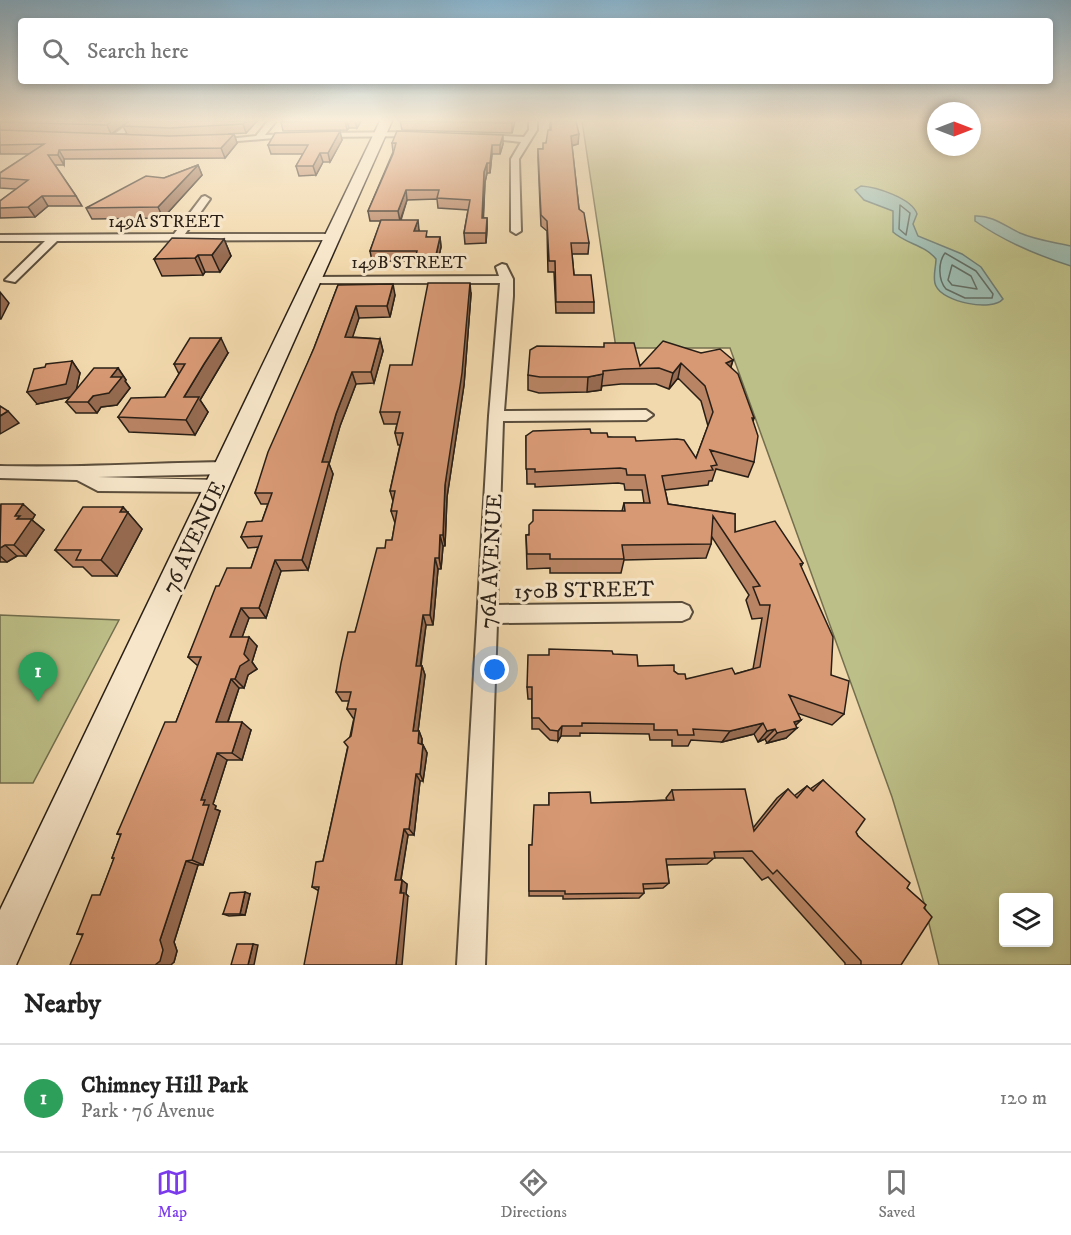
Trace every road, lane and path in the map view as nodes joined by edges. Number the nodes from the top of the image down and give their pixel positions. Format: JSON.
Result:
{"nodes":[{"id":1,"x":365,"y":166,"type":"edge"},
{"id":2,"x":515,"y":166,"type":"edge"},
{"id":3,"x":205,"y":199,"type":"dead end"},
{"id":4,"x":516,"y":231,"type":"dead end"},
{"id":5,"x":332,"y":237,"type":"junction"},
{"id":6,"x":0,"y":238,"type":"edge"},
{"id":7,"x":54,"y":238,"type":"junction"},
{"id":8,"x":177,"y":238,"type":"junction"},
{"id":9,"x":505,"y":273,"type":"joint"},
{"id":10,"x":11,"y":280,"type":"dead end"},
{"id":11,"x":312,"y":280,"type":"junction"},
{"id":12,"x":646,"y":415,"type":"dead end"},
{"id":13,"x":496,"y":416,"type":"junction"},
{"id":14,"x":0,"y":472,"type":"edge"},
{"id":15,"x":221,"y":477,"type":"junction"},
{"id":16,"x":682,"y":612,"type":"dead end"},
{"id":17,"x":487,"y":614,"type":"junction"},
{"id":18,"x":0,"y":954,"type":"edge"},
{"id":19,"x":471,"y":965,"type":"edge"}],
"edges":[{"from":1,"to":5,"type":"street","name":"76 AVENUE"},
{"from":2,"to":4,"type":"street"},
{"from":3,"to":8,"type":"street"},
{"from":5,"to":8,"type":"street","name":"149A STREET"},
{"from":5,"to":11,"type":"street","name":"76 AVENUE"},
{"from":6,"to":7,"type":"street","name":"149A STREET"},
{"from":7,"to":8,"type":"street","name":"149A STREET"},
{"from":7,"to":10,"type":"street"},
{"from":9,"to":11,"type":"street","name":"149B STREET"},
{"from":9,"to":13,"type":"street","name":"76A AVENUE"},
{"from":11,"to":15,"type":"street","name":"76 AVENUE"},
{"from":12,"to":13,"type":"street"},
{"from":13,"to":17,"type":"street","name":"76A AVENUE"},
{"from":14,"to":15,"type":"street"},
{"from":15,"to":18,"type":"street","name":"76 AVENUE"},
{"from":16,"to":17,"type":"street","name":"150B STREET"},
{"from":17,"to":19,"type":"street","name":"76A AVENUE"}]}
